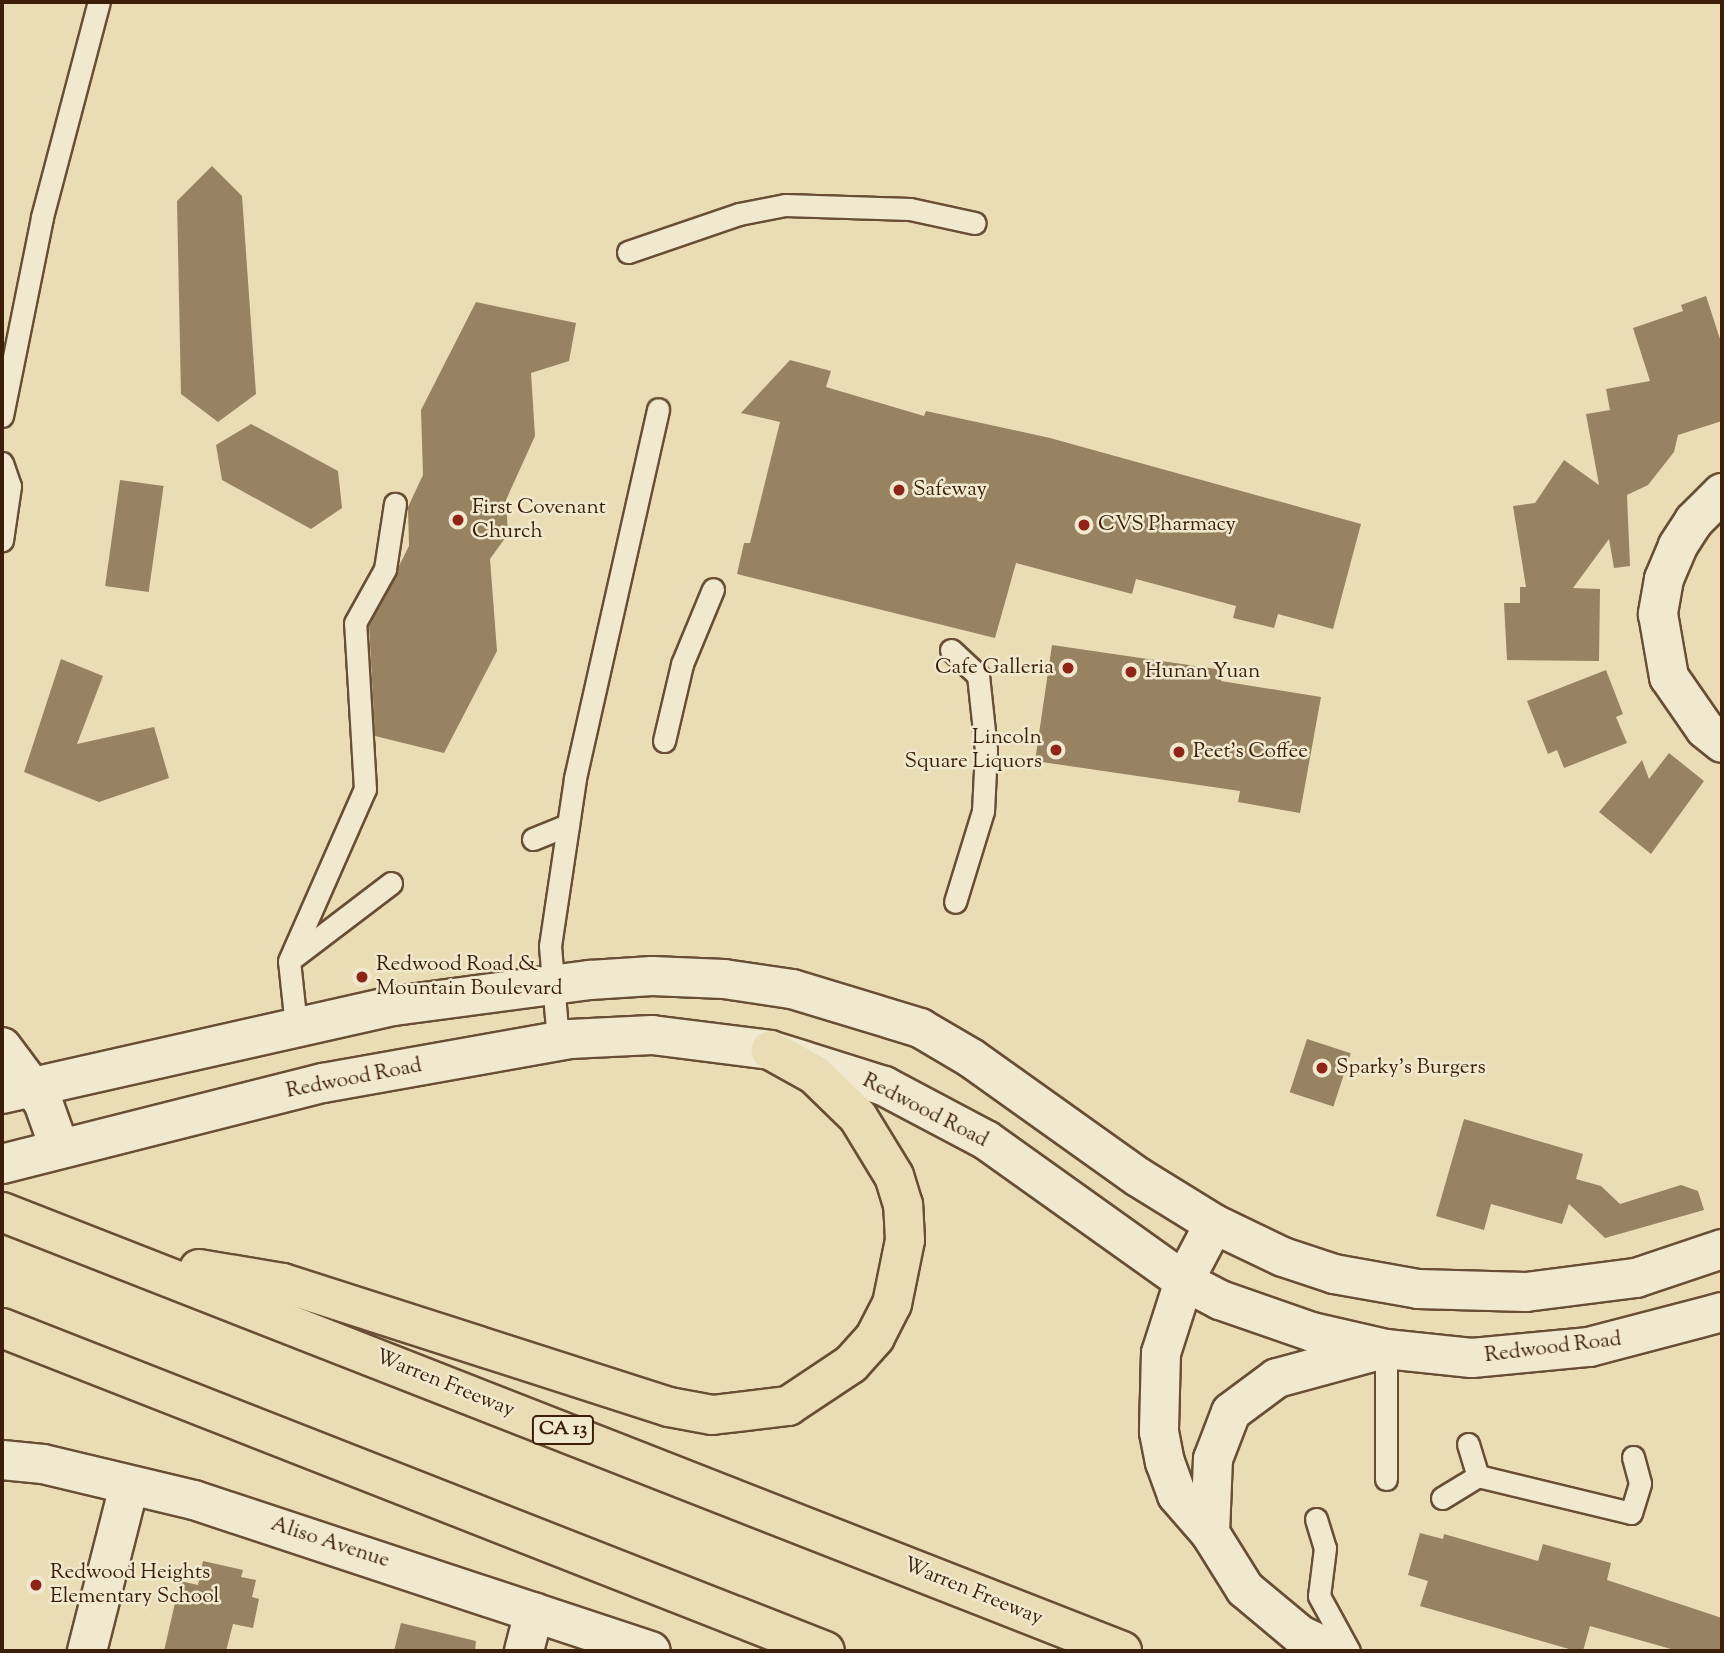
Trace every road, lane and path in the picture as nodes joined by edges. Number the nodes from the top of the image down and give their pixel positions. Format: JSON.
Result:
{"nodes":[{"id":1,"x":99,"y":2,"type":"edge"},
{"id":2,"x":975,"y":223,"type":"dead end"},
{"id":3,"x":628,"y":252,"type":"dead end"},
{"id":4,"x":658,"y":409,"type":"dead end"},
{"id":5,"x":2,"y":416,"type":"edge"},
{"id":6,"x":2,"y":463,"type":"edge"},
{"id":7,"x":1722,"y":493,"type":"edge"},
{"id":8,"x":395,"y":504,"type":"dead end"},
{"id":9,"x":2,"y":540,"type":"edge"},
{"id":10,"x":713,"y":589,"type":"dead end"},
{"id":11,"x":951,"y":650,"type":"dead end"},
{"id":12,"x":664,"y":741,"type":"dead end"},
{"id":13,"x":1722,"y":743,"type":"edge"},
{"id":14,"x":568,"y":825,"type":"junction"},
{"id":15,"x":533,"y":839,"type":"dead end"},
{"id":16,"x":391,"y":883,"type":"dead end"},
{"id":17,"x":955,"y":902,"type":"dead end"},
{"id":18,"x":289,"y":961,"type":"junction"},
{"id":19,"x":553,"y":984,"type":"junction"},
{"id":20,"x":296,"y":1026,"type":"junction"},
{"id":21,"x":558,"y":1041,"type":"junction"},
{"id":22,"x":2,"y":1047,"type":"edge"},
{"id":23,"x":770,"y":1050,"type":"junction"},
{"id":24,"x":22,"y":1093,"type":"edge"},
{"id":25,"x":58,"y":1147,"type":"junction"},
{"id":26,"x":2,"y":1164,"type":"edge"},
{"id":27,"x":2,"y":1212,"type":"edge"},
{"id":28,"x":1214,"y":1224,"type":"junction"},
{"id":29,"x":93,"y":1245,"type":"junction"},
{"id":30,"x":1722,"y":1249,"type":"edge"},
{"id":31,"x":1184,"y":1281,"type":"junction"},
{"id":32,"x":1722,"y":1312,"type":"edge"},
{"id":33,"x":2,"y":1328,"type":"edge"},
{"id":34,"x":1386,"y":1349,"type":"junction"},
{"id":35,"x":1468,"y":1444,"type":"dead end"},
{"id":36,"x":1633,"y":1457,"type":"dead end"},
{"id":37,"x":2,"y":1460,"type":"edge"},
{"id":38,"x":1478,"y":1476,"type":"junction"},
{"id":39,"x":1385,"y":1479,"type":"dead end"},
{"id":40,"x":129,"y":1486,"type":"junction"},
{"id":41,"x":1442,"y":1498,"type":"dead end"},
{"id":42,"x":1316,"y":1519,"type":"dead end"},
{"id":43,"x":1210,"y":1533,"type":"junction"},
{"id":44,"x":534,"y":1612,"type":"junction"},
{"id":45,"x":87,"y":1651,"type":"edge"},
{"id":46,"x":524,"y":1651,"type":"edge"},
{"id":47,"x":651,"y":1651,"type":"edge"},
{"id":48,"x":825,"y":1651,"type":"edge"},
{"id":49,"x":1122,"y":1651,"type":"edge"},
{"id":50,"x":1335,"y":1651,"type":"edge"},
{"id":51,"x":1349,"y":1651,"type":"edge"}],
"edges":[{"from":1,"to":5,"type":"lane"},
{"from":2,"to":3,"type":"lane"},
{"from":4,"to":14,"type":"lane"},
{"from":6,"to":9,"type":"lane"},
{"from":7,"to":13,"type":"main road"},
{"from":8,"to":18,"type":"lane"},
{"from":10,"to":12,"type":"lane"},
{"from":11,"to":17,"type":"lane"},
{"from":14,"to":15,"type":"lane"},
{"from":14,"to":19,"type":"lane"},
{"from":16,"to":18,"type":"lane"},
{"from":18,"to":20,"type":"lane"},
{"from":19,"to":20,"type":"main road"},
{"from":19,"to":21,"type":"lane"},
{"from":19,"to":28,"type":"main road"},
{"from":20,"to":24,"type":"main road"},
{"from":21,"to":23,"type":"main road","name":"Redwood Road"},
{"from":21,"to":25,"type":"main road","name":"Redwood Road"},
{"from":22,"to":24,"type":"main road"},
{"from":23,"to":29,"type":"highway"},
{"from":23,"to":31,"type":"main road","name":"Redwood Road"},
{"from":24,"to":25,"type":"main road"},
{"from":25,"to":26,"type":"main road","name":"Redwood Road"},
{"from":27,"to":29,"type":"highway","name":"Warren Freeway","number":"CA 13"},
{"from":28,"to":30,"type":"main road"},
{"from":28,"to":31,"type":"main road"},
{"from":29,"to":49,"type":"highway","name":"Warren Freeway","number":"CA 13"},
{"from":31,"to":34,"type":"main road","name":"Redwood Road"},
{"from":31,"to":43,"type":"main road"},
{"from":32,"to":34,"type":"main road","name":"Redwood Road"},
{"from":33,"to":48,"type":"highway"},
{"from":34,"to":39,"type":"lane"},
{"from":34,"to":43,"type":"main road"},
{"from":35,"to":38,"type":"lane"},
{"from":36,"to":38,"type":"lane"},
{"from":37,"to":40,"type":"main road","name":"Aliso Avenue"},
{"from":38,"to":41,"type":"lane"},
{"from":40,"to":44,"type":"main road","name":"Aliso Avenue"},
{"from":40,"to":45,"type":"main road"},
{"from":42,"to":51,"type":"lane"},
{"from":43,"to":50,"type":"main road"},
{"from":44,"to":46,"type":"main road"},
{"from":44,"to":47,"type":"main road","name":"Aliso Avenue"}]}
